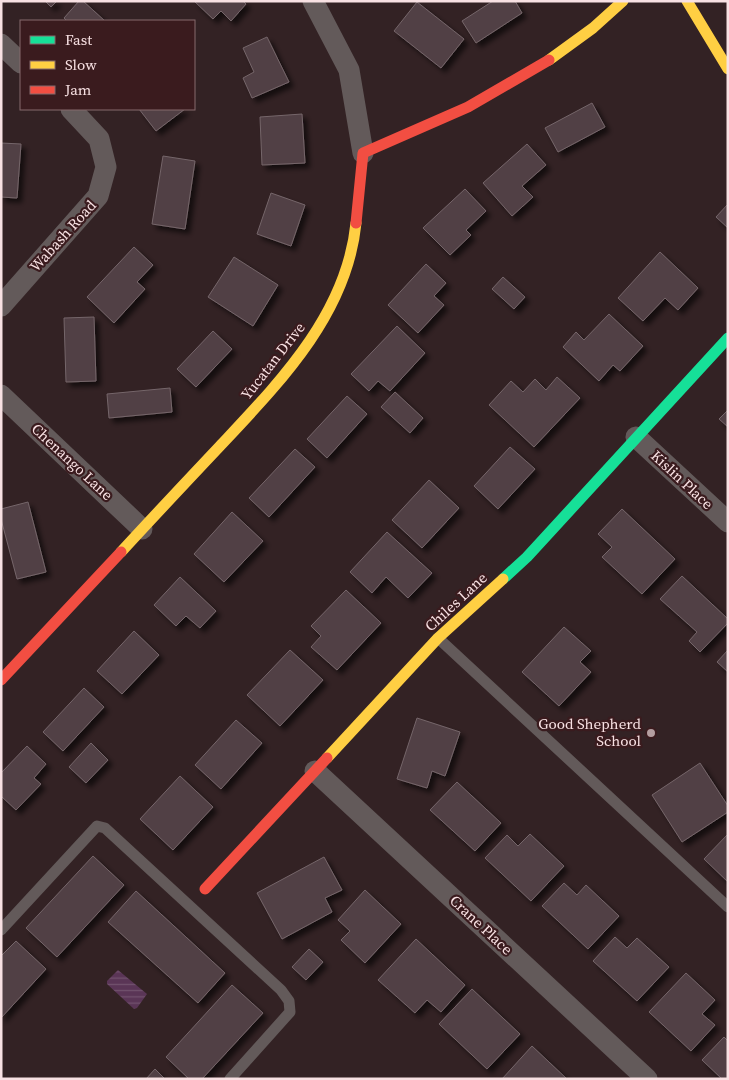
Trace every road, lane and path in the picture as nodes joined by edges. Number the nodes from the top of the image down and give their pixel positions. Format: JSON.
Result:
{"nodes":[{"id":1,"x":313,"y":1,"type":"edge"},
{"id":2,"x":623,"y":1,"type":"edge"},
{"id":3,"x":687,"y":1,"type":"edge"},
{"id":4,"x":1,"y":44,"type":"edge"},
{"id":5,"x":20,"y":62,"type":"edge"},
{"id":6,"x":728,"y":69,"type":"edge"},
{"id":7,"x":72,"y":110,"type":"edge"},
{"id":8,"x":363,"y":153,"type":"junction"},
{"id":9,"x":1,"y":306,"type":"edge"},
{"id":10,"x":728,"y":338,"type":"edge"},
{"id":11,"x":1,"y":395,"type":"edge"},
{"id":12,"x":636,"y":437,"type":"junction"},
{"id":13,"x":728,"y":522,"type":"edge"},
{"id":14,"x":142,"y":529,"type":"junction"},
{"id":15,"x":438,"y":638,"type":"junction"},
{"id":16,"x":1,"y":680,"type":"edge"},
{"id":17,"x":315,"y":770,"type":"junction"},
{"id":18,"x":205,"y":889,"type":"dead end"},
{"id":19,"x":728,"y":907,"type":"edge"},
{"id":20,"x":1,"y":930,"type":"edge"},
{"id":21,"x":230,"y":1079,"type":"edge"},
{"id":22,"x":647,"y":1079,"type":"edge"}],
"edges":[{"from":1,"to":8,"type":"street"},
{"from":2,"to":8,"type":"street"},
{"from":3,"to":6,"type":"street"},
{"from":4,"to":5,"type":"street"},
{"from":7,"to":9,"type":"street","name":"Wabash Road"},
{"from":8,"to":14,"type":"street","name":"Yucatan Drive"},
{"from":10,"to":12,"type":"street","name":"Chiles Lane"},
{"from":11,"to":14,"type":"street","name":"Chenango Lane"},
{"from":12,"to":13,"type":"street","name":"Kislin Place"},
{"from":12,"to":15,"type":"street","name":"Chiles Lane"},
{"from":14,"to":16,"type":"street","name":"Yucatan Drive"},
{"from":15,"to":17,"type":"street","name":"Chiles Lane"},
{"from":15,"to":19,"type":"lane"},
{"from":17,"to":18,"type":"street","name":"Chiles Lane"},
{"from":17,"to":22,"type":"street","name":"Crane Place"},
{"from":20,"to":21,"type":"lane"}]}
